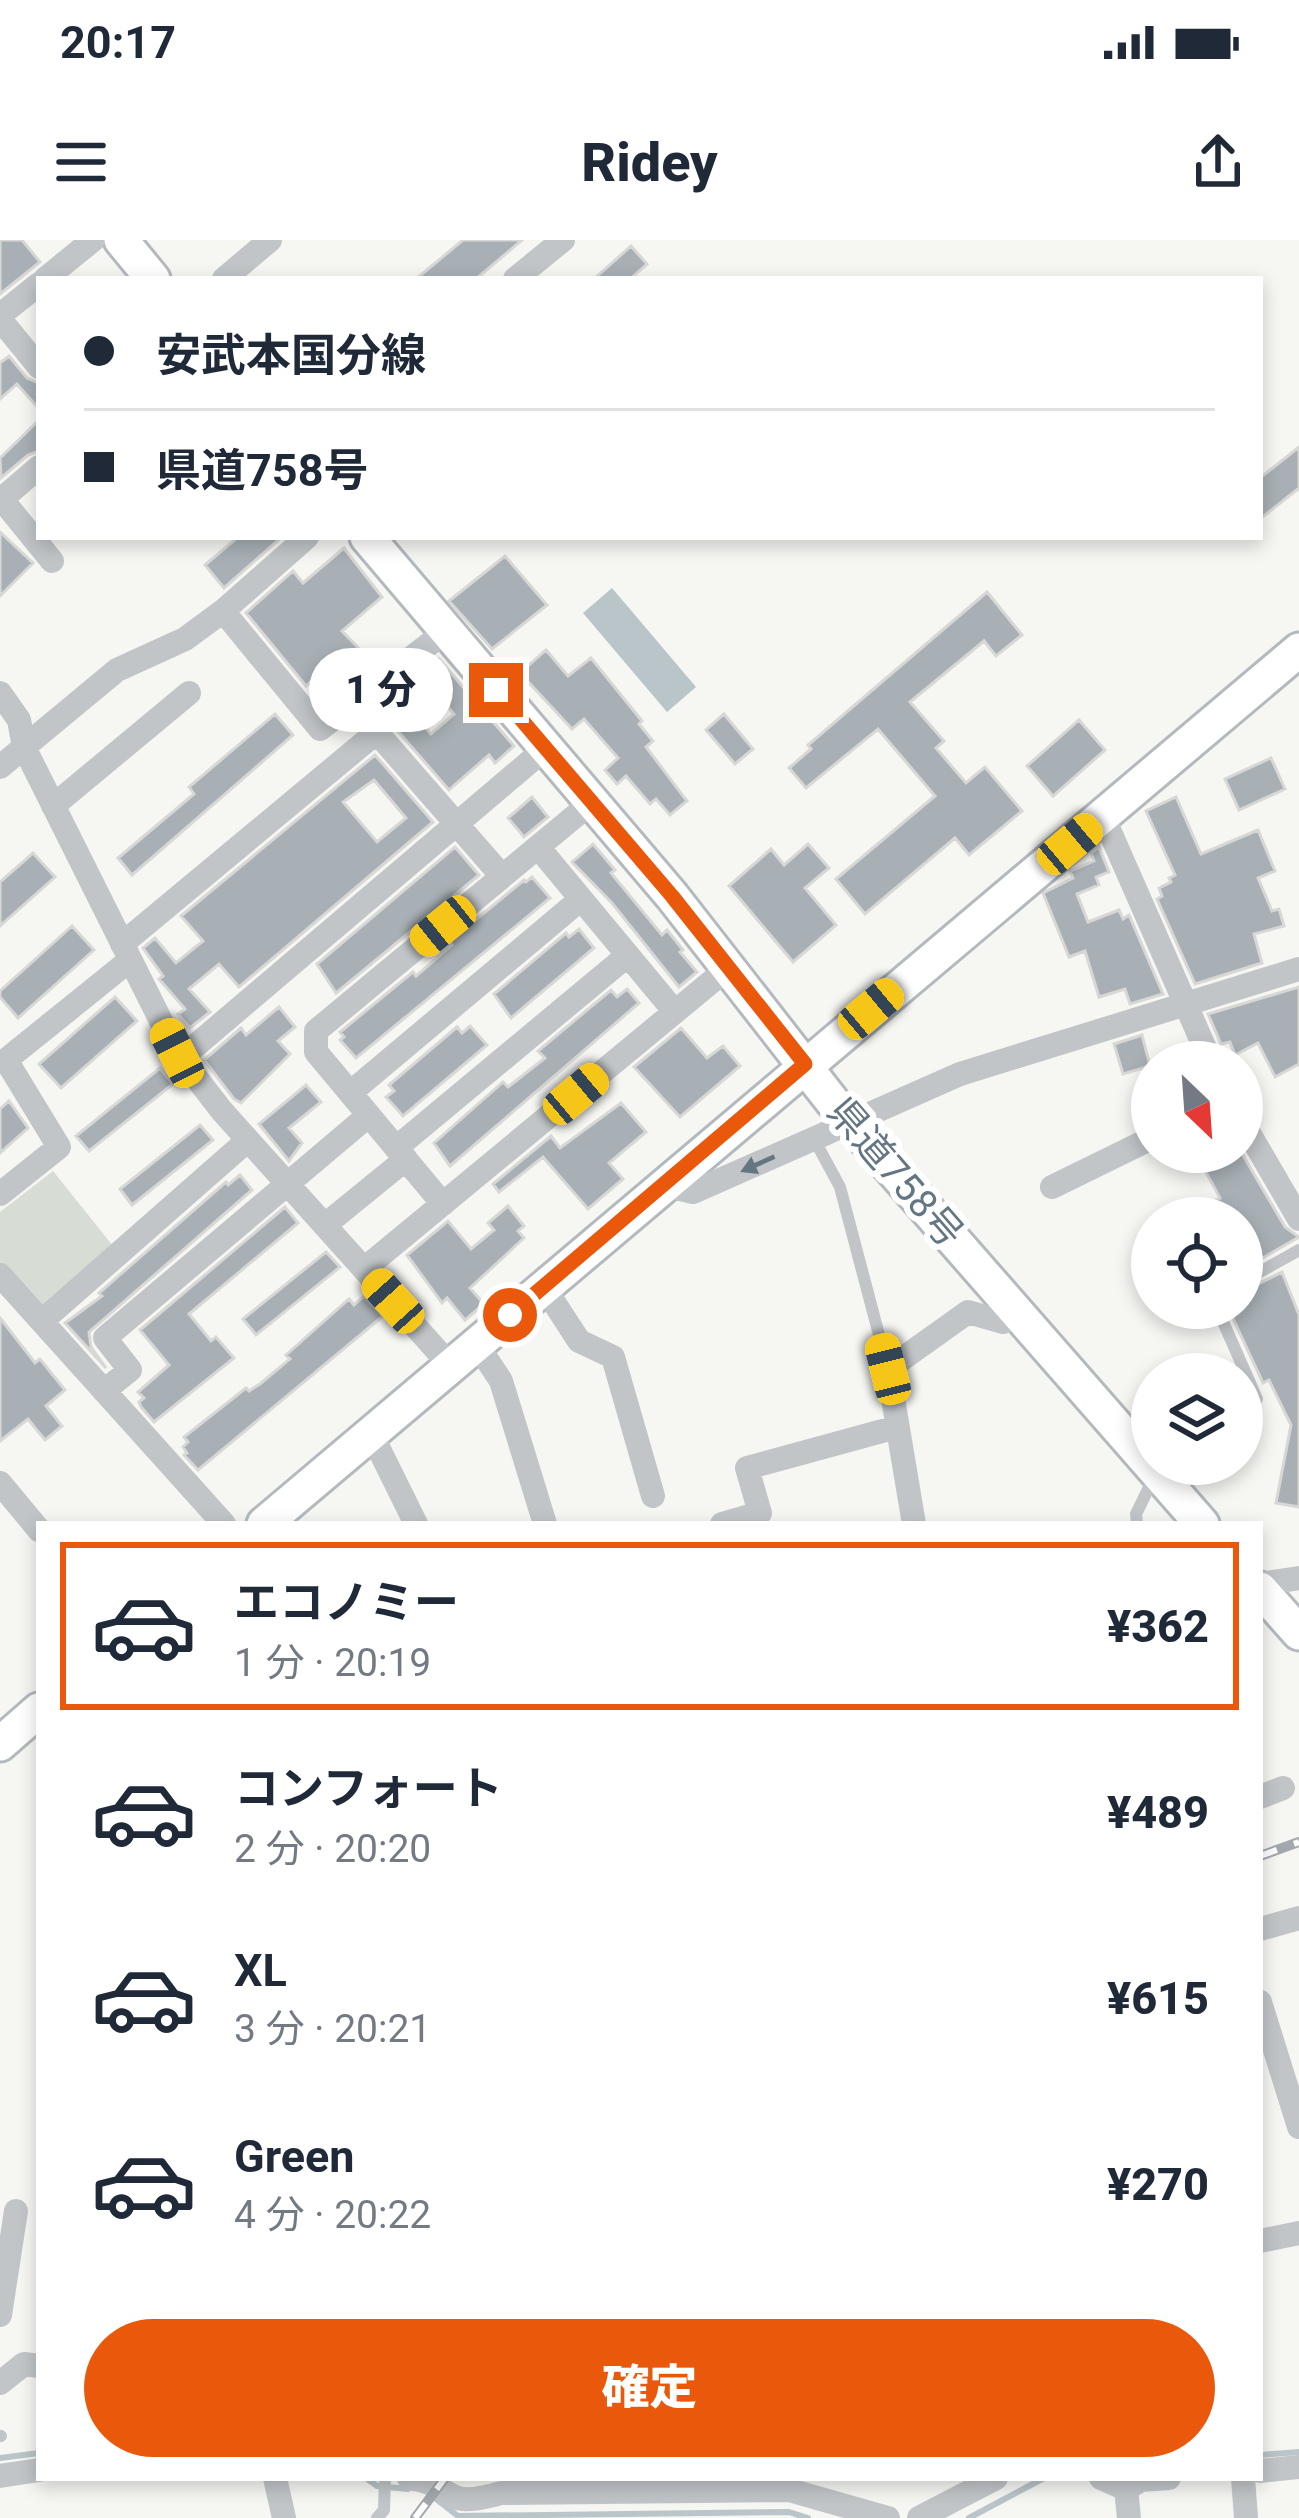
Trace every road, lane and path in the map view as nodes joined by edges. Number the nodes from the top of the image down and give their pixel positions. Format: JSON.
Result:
{"nodes":[{"id":1,"x":121,"y":240,"type":"edge"},
{"id":2,"x":270,"y":240,"type":"edge"},
{"id":3,"x":563,"y":240,"type":"edge"},
{"id":4,"x":80,"y":244,"type":"edge"},
{"id":5,"x":47,"y":276,"type":"edge"},
{"id":6,"x":151,"y":276,"type":"edge"},
{"id":7,"x":228,"y":276,"type":"edge"},
{"id":8,"x":519,"y":276,"type":"edge"},
{"id":9,"x":36,"y":286,"type":"edge"},
{"id":10,"x":0,"y":317,"type":"edge"},
{"id":11,"x":36,"y":363,"type":"edge"},
{"id":12,"x":36,"y":469,"type":"edge"},
{"id":13,"x":1,"y":498,"type":"edge"},
{"id":14,"x":33,"y":526,"type":"edge"},
{"id":15,"x":41,"y":540,"type":"edge"},
{"id":16,"x":305,"y":540,"type":"edge"},
{"id":17,"x":370,"y":540,"type":"edge"},
{"id":18,"x":52,"y":561,"type":"dead end"},
{"id":19,"x":223,"y":611,"type":"junction"},
{"id":20,"x":446,"y":631,"type":"junction"},
{"id":21,"x":1299,"y":650,"type":"edge"},
{"id":22,"x":0,"y":693,"type":"edge"},
{"id":23,"x":189,"y":693,"type":"dead end"},
{"id":24,"x":352,"y":704,"type":"junction"},
{"id":25,"x":376,"y":732,"type":"junction"},
{"id":26,"x":24,"y":747,"type":"junction"},
{"id":27,"x":546,"y":748,"type":"junction"},
{"id":28,"x":0,"y":767,"type":"edge"},
{"id":29,"x":592,"y":802,"type":"junction"},
{"id":30,"x":53,"y":806,"type":"junction"},
{"id":31,"x":1103,"y":816,"type":"junction"},
{"id":32,"x":457,"y":824,"type":"junction"},
{"id":33,"x":538,"y":847,"type":"junction"},
{"id":34,"x":494,"y":867,"type":"dead end"},
{"id":35,"x":581,"y":899,"type":"junction"},
{"id":36,"x":126,"y":952,"type":"junction"},
{"id":37,"x":628,"y":955,"type":"junction"},
{"id":38,"x":728,"y":968,"type":"junction"},
{"id":39,"x":1299,"y":969,"type":"edge"},
{"id":40,"x":1185,"y":1006,"type":"junction"},
{"id":41,"x":675,"y":1012,"type":"junction"},
{"id":42,"x":1201,"y":1041,"type":"edge"},
{"id":43,"x":181,"y":1058,"type":"junction"},
{"id":44,"x":805,"y":1064,"type":"junction"},
{"id":45,"x":350,"y":1093,"type":"junction"},
{"id":46,"x":369,"y":1115,"type":"junction"},
{"id":47,"x":851,"y":1123,"type":"junction"},
{"id":48,"x":814,"y":1139,"type":"junction"},
{"id":49,"x":248,"y":1141,"type":"junction"},
{"id":50,"x":1131,"y":1148,"type":"edge"},
{"id":51,"x":401,"y":1154,"type":"junction"},
{"id":52,"x":1263,"y":1157,"type":"edge"},
{"id":53,"x":286,"y":1182,"type":"junction"},
{"id":54,"x":663,"y":1185,"type":"junction"},
{"id":55,"x":1052,"y":1186,"type":"dead end"},
{"id":56,"x":0,"y":1194,"type":"edge"},
{"id":57,"x":443,"y":1204,"type":"junction"},
{"id":58,"x":1299,"y":1220,"type":"edge"},
{"id":59,"x":325,"y":1226,"type":"junction"},
{"id":60,"x":1299,"y":1250,"type":"edge"},
{"id":61,"x":364,"y":1269,"type":"junction"},
{"id":62,"x":1263,"y":1270,"type":"edge"},
{"id":63,"x":0,"y":1275,"type":"edge"},
{"id":64,"x":544,"y":1287,"type":"junction"},
{"id":65,"x":1019,"y":1312,"type":"junction"},
{"id":66,"x":42,"y":1321,"type":"junction"},
{"id":67,"x":463,"y":1354,"type":"junction"},
{"id":68,"x":888,"y":1369,"type":"junction"},
{"id":69,"x":104,"y":1391,"type":"junction"},
{"id":70,"x":897,"y":1426,"type":"junction"},
{"id":71,"x":370,"y":1433,"type":"junction"},
{"id":72,"x":1131,"y":1436,"type":"edge"},
{"id":73,"x":0,"y":1483,"type":"edge"},
{"id":74,"x":1151,"y":1485,"type":"edge"},
{"id":75,"x":1173,"y":1485,"type":"edge"},
{"id":76,"x":653,"y":1496,"type":"dead end"},
{"id":77,"x":221,"y":1521,"type":"edge"},
{"id":78,"x":267,"y":1521,"type":"edge"},
{"id":79,"x":414,"y":1521,"type":"edge"},
{"id":80,"x":543,"y":1521,"type":"edge"},
{"id":81,"x":732,"y":1521,"type":"edge"},
{"id":82,"x":913,"y":1521,"type":"edge"},
{"id":83,"x":1136,"y":1521,"type":"edge"},
{"id":84,"x":1200,"y":1521,"type":"edge"},
{"id":85,"x":36,"y":1526,"type":"edge"},
{"id":86,"x":1299,"y":1578,"type":"edge"},
{"id":87,"x":1263,"y":1586,"type":"edge"},
{"id":88,"x":1263,"y":1591,"type":"edge"},
{"id":89,"x":1299,"y":1633,"type":"edge"},
{"id":90,"x":36,"y":1713,"type":"edge"},
{"id":91,"x":0,"y":1744,"type":"edge"},
{"id":92,"x":1299,"y":1918,"type":"edge"},
{"id":93,"x":1263,"y":1928,"type":"edge"},
{"id":94,"x":1263,"y":2012,"type":"edge"},
{"id":95,"x":1299,"y":2127,"type":"edge"},
{"id":96,"x":18,"y":2212,"type":"edge"},
{"id":97,"x":1299,"y":2233,"type":"edge"},
{"id":98,"x":1263,"y":2240,"type":"edge"},
{"id":99,"x":0,"y":2315,"type":"edge"},
{"id":100,"x":36,"y":2366,"type":"edge"},
{"id":101,"x":0,"y":2383,"type":"edge"},
{"id":102,"x":1299,"y":2468,"type":"edge"},
{"id":103,"x":36,"y":2470,"type":"edge"},
{"id":104,"x":1263,"y":2470,"type":"edge"},
{"id":105,"x":0,"y":2476,"type":"edge"},
{"id":106,"x":276,"y":2481,"type":"edge"},
{"id":107,"x":386,"y":2481,"type":"edge"},
{"id":108,"x":430,"y":2481,"type":"edge"},
{"id":109,"x":990,"y":2481,"type":"edge"},
{"id":110,"x":1108,"y":2481,"type":"edge"},
{"id":111,"x":1139,"y":2481,"type":"edge"},
{"id":112,"x":1243,"y":2481,"type":"edge"},
{"id":113,"x":541,"y":2485,"type":"edge"},
{"id":114,"x":1126,"y":2489,"type":"junction"},
{"id":115,"x":284,"y":2518,"type":"edge"},
{"id":116,"x":377,"y":2518,"type":"edge"},
{"id":117,"x":888,"y":2518,"type":"edge"},
{"id":118,"x":919,"y":2518,"type":"edge"},
{"id":119,"x":1129,"y":2518,"type":"edge"},
{"id":120,"x":1246,"y":2518,"type":"edge"}],
"edges":[{"from":1,"to":6,"type":"main road"},
{"from":2,"to":7,"type":"street"},
{"from":3,"to":8,"type":"street"},
{"from":4,"to":5,"type":"street"},
{"from":9,"to":10,"type":"street"},
{"from":10,"to":11,"type":"street"},
{"from":12,"to":13,"type":"street"},
{"from":13,"to":14,"type":"street"},
{"from":15,"to":18,"type":"street"},
{"from":16,"to":19,"type":"street"},
{"from":17,"to":20,"type":"main road","name":"県道758号"},
{"from":19,"to":24,"type":"street"},
{"from":19,"to":26,"type":"street"},
{"from":20,"to":24,"type":"street"},
{"from":20,"to":27,"type":"main road","name":"県道758号"},
{"from":21,"to":31,"type":"main road"},
{"from":22,"to":26,"type":"street"},
{"from":23,"to":30,"type":"street"},
{"from":24,"to":25,"type":"street"},
{"from":25,"to":32,"type":"street"},
{"from":25,"to":36,"type":"street"},
{"from":26,"to":28,"type":"street"},
{"from":26,"to":30,"type":"street"},
{"from":27,"to":29,"type":"main road","name":"県道758号"},
{"from":27,"to":32,"type":"street"},
{"from":29,"to":33,"type":"street"},
{"from":29,"to":38,"type":"main road","name":"県道758号"},
{"from":30,"to":36,"type":"street"},
{"from":31,"to":40,"type":"street"},
{"from":31,"to":44,"type":"main road"},
{"from":32,"to":34,"type":"street"},
{"from":32,"to":43,"type":"street"},
{"from":33,"to":35,"type":"street"},
{"from":33,"to":45,"type":"street"},
{"from":35,"to":37,"type":"street"},
{"from":35,"to":45,"type":"street"},
{"from":36,"to":43,"type":"street"},
{"from":36,"to":56,"type":"street"},
{"from":37,"to":41,"type":"street"},
{"from":37,"to":51,"type":"street"},
{"from":38,"to":41,"type":"street"},
{"from":38,"to":44,"type":"main road","name":"県道758号"},
{"from":39,"to":40,"type":"street"},
{"from":40,"to":42,"type":"street"},
{"from":40,"to":47,"type":"street"},
{"from":41,"to":57,"type":"street"},
{"from":43,"to":49,"type":"street"},
{"from":44,"to":47,"type":"main road","name":"県道758号"},
{"from":44,"to":54,"type":"main road"},
{"from":45,"to":46,"type":"street"},
{"from":46,"to":51,"type":"street"},
{"from":46,"to":53,"type":"street"},
{"from":47,"to":48,"type":"street"},
{"from":47,"to":65,"type":"main road","name":"県道758号"},
{"from":48,"to":54,"type":"street","one_way":true},
{"from":48,"to":68,"type":"lane"},
{"from":49,"to":53,"type":"street"},
{"from":49,"to":66,"type":"street"},
{"from":50,"to":55,"type":"street"},
{"from":51,"to":57,"type":"street"},
{"from":51,"to":59,"type":"street"},
{"from":52,"to":58,"type":"street"},
{"from":53,"to":59,"type":"street"},
{"from":53,"to":69,"type":"street"},
{"from":54,"to":64,"type":"main road"},
{"from":57,"to":61,"type":"street"},
{"from":59,"to":61,"type":"street"},
{"from":60,"to":62,"type":"lane"},
{"from":61,"to":67,"type":"street"},
{"from":63,"to":66,"type":"street"},
{"from":64,"to":67,"type":"main road"},
{"from":64,"to":76,"type":"street"},
{"from":65,"to":68,"type":"street"},
{"from":65,"to":72,"type":"main road","name":"県道758号"},
{"from":66,"to":69,"type":"street"},
{"from":67,"to":71,"type":"main road"},
{"from":67,"to":80,"type":"street"},
{"from":68,"to":70,"type":"street"},
{"from":69,"to":77,"type":"street"},
{"from":70,"to":81,"type":"street"},
{"from":70,"to":82,"type":"street"},
{"from":71,"to":78,"type":"main road"},
{"from":71,"to":79,"type":"street"},
{"from":73,"to":85,"type":"street"},
{"from":74,"to":83,"type":"lane"},
{"from":75,"to":84,"type":"main road","name":"県道758号"},
{"from":86,"to":87,"type":"street"},
{"from":88,"to":89,"type":"main road"},
{"from":90,"to":91,"type":"main road"},
{"from":92,"to":93,"type":"street"},
{"from":94,"to":95,"type":"street"},
{"from":96,"to":99,"type":"street"},
{"from":97,"to":98,"type":"street"},
{"from":100,"to":101,"type":"street"},
{"from":102,"to":104,"type":"street"},
{"from":103,"to":105,"type":"street"},
{"from":106,"to":115,"type":"street"},
{"from":107,"to":116,"type":"lane"},
{"from":108,"to":113,"type":"street"},
{"from":109,"to":118,"type":"street"},
{"from":110,"to":114,"type":"street"},
{"from":111,"to":114,"type":"street"},
{"from":112,"to":120,"type":"street"},
{"from":113,"to":117,"type":"street"},
{"from":114,"to":119,"type":"street"}]}
